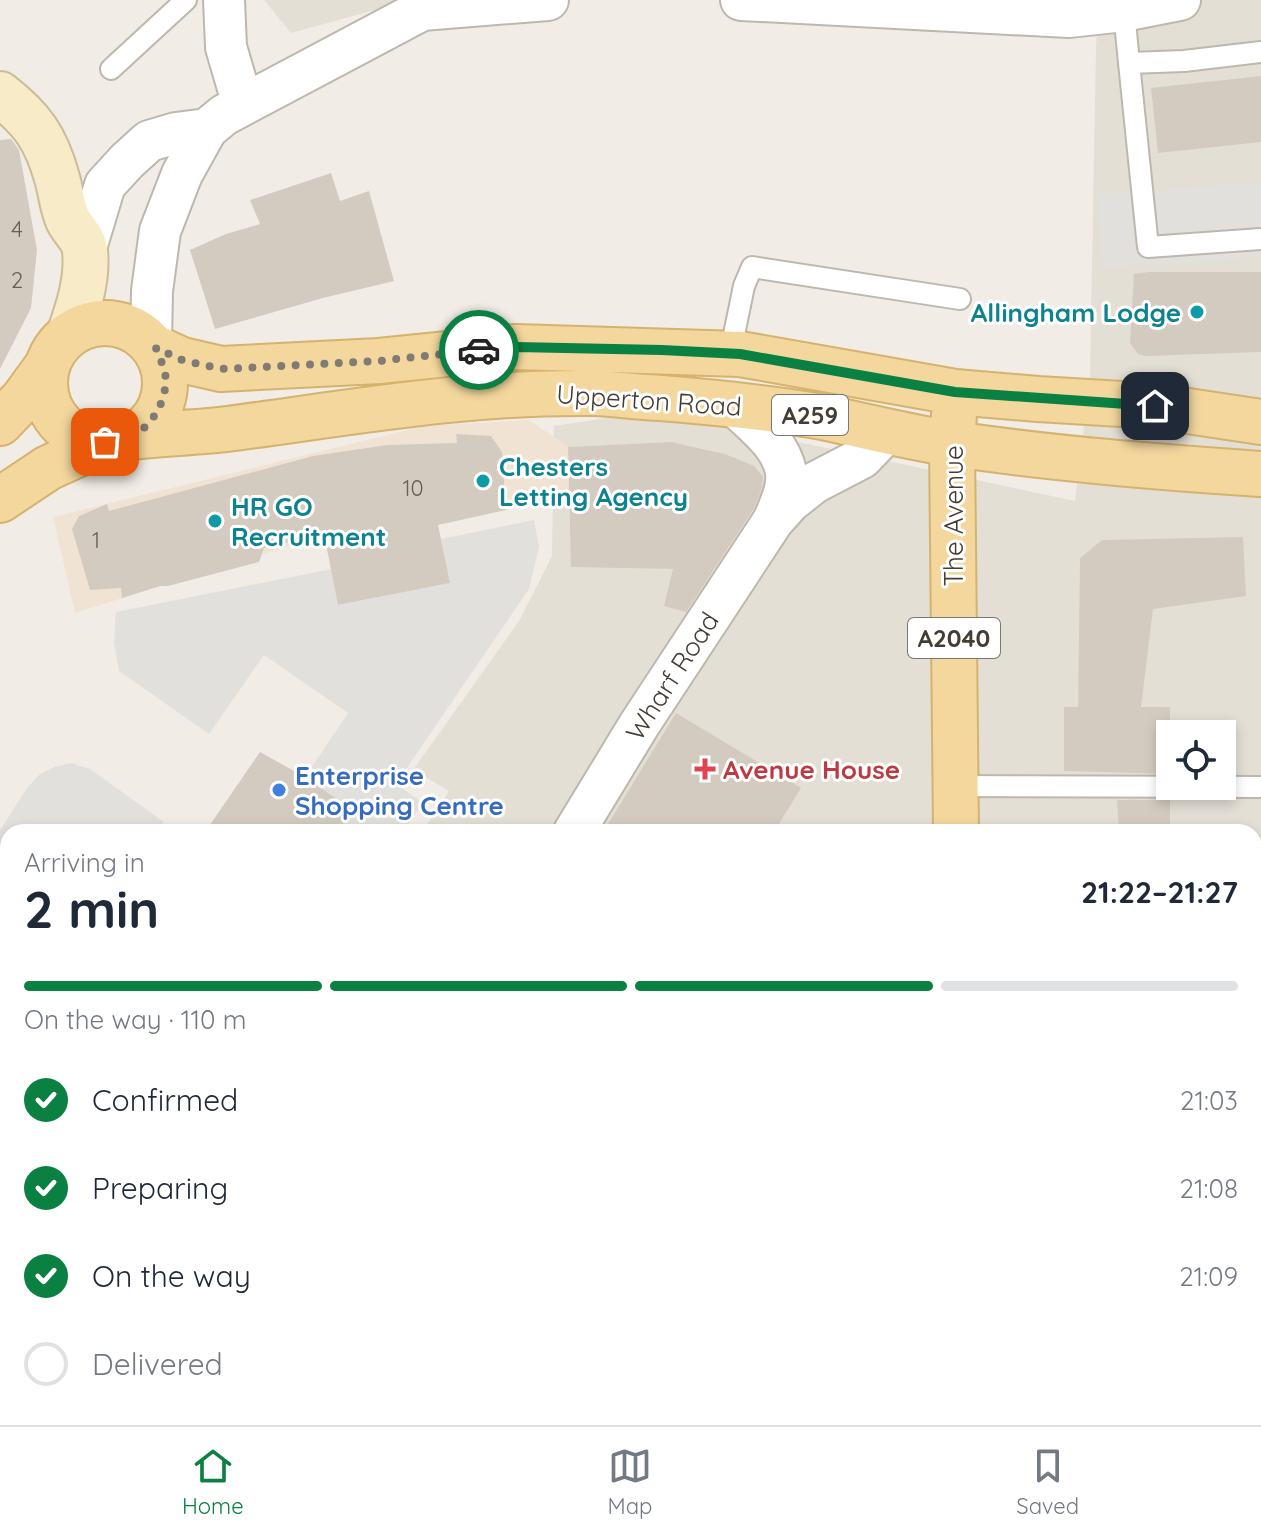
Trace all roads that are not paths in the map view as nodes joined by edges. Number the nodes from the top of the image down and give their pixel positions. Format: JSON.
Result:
{"nodes":[{"id":1,"x":186,"y":0,"type":"edge"},
{"id":2,"x":224,"y":0,"type":"edge"},
{"id":3,"x":548,"y":0,"type":"edge"},
{"id":4,"x":741,"y":0,"type":"edge"},
{"id":5,"x":1180,"y":0,"type":"edge"},
{"id":6,"x":1124,"y":11,"type":"junction"},
{"id":7,"x":1261,"y":52,"type":"edge"},
{"id":8,"x":1129,"y":63,"type":"junction"},
{"id":9,"x":111,"y":69,"type":"dead end"},
{"id":10,"x":0,"y":94,"type":"edge"},
{"id":11,"x":243,"y":105,"type":"junction"},
{"id":12,"x":207,"y":129,"type":"junction"},
{"id":13,"x":1261,"y":239,"type":"edge"},
{"id":14,"x":86,"y":248,"type":"junction"},
{"id":15,"x":960,"y":299,"type":"dead end"},
{"id":16,"x":153,"y":345,"type":"junction"},
{"id":17,"x":58,"y":351,"type":"junction"},
{"id":18,"x":730,"y":354,"type":"junction"},
{"id":19,"x":955,"y":392,"type":"junction"},
{"id":20,"x":732,"y":403,"type":"junction"},
{"id":21,"x":1261,"y":422,"type":"edge"},
{"id":22,"x":0,"y":423,"type":"edge"},
{"id":23,"x":887,"y":432,"type":"junction"},
{"id":24,"x":118,"y":440,"type":"junction"},
{"id":25,"x":952,"y":444,"type":"junction"},
{"id":26,"x":1261,"y":474,"type":"edge"},
{"id":27,"x":0,"y":500,"type":"edge"},
{"id":28,"x":773,"y":521,"type":"junction"},
{"id":29,"x":955,"y":786,"type":"junction"},
{"id":30,"x":1261,"y":787,"type":"edge"},
{"id":31,"x":579,"y":824,"type":"edge"},
{"id":32,"x":956,"y":824,"type":"edge"}],
"edges":[{"from":1,"to":9,"type":"lane"},
{"from":2,"to":11,"type":"street"},
{"from":3,"to":11,"type":"street"},
{"from":4,"to":6,"type":"street"},
{"from":5,"to":6,"type":"street"},
{"from":6,"to":8,"type":"lane"},
{"from":7,"to":8,"type":"lane"},
{"from":8,"to":13,"type":"lane"},
{"from":10,"to":14,"type":"street"},
{"from":11,"to":12,"type":"street"},
{"from":12,"to":14,"type":"street"},
{"from":12,"to":16,"type":"street"},
{"from":14,"to":17,"type":"street"},
{"from":15,"to":18,"type":"lane"},
{"from":16,"to":17,"type":"main road"},
{"from":16,"to":18,"type":"main road","name":"Upperton Road","number":"A259"},
{"from":16,"to":24,"type":"main road"},
{"from":17,"to":22,"type":"main road"},
{"from":17,"to":24,"type":"main road"},
{"from":18,"to":19,"type":"main road","name":"Upperton Road","number":"A259"},
{"from":19,"to":21,"type":"main road","name":"Upperton Road","number":"A259"},
{"from":19,"to":25,"type":"main road","name":"The Avenue","number":"A2040"},
{"from":20,"to":23,"type":"main road","name":"Upperton Road","number":"A259"},
{"from":20,"to":24,"type":"main road","name":"Upperton Road","number":"A259"},
{"from":20,"to":28,"type":"street","name":"Wharf Road"},
{"from":23,"to":25,"type":"main road","name":"Upperton Road","number":"A259"},
{"from":23,"to":28,"type":"street","name":"Wharf Road"},
{"from":24,"to":27,"type":"main road","number":"A259"},
{"from":25,"to":26,"type":"main road","name":"Upperton Road","number":"A259"},
{"from":25,"to":29,"type":"main road","name":"The Avenue","number":"A2040"},
{"from":28,"to":31,"type":"street","name":"Wharf Road"},
{"from":29,"to":30,"type":"lane"},
{"from":29,"to":32,"type":"main road","name":"The Avenue","number":"A2040"}]}
